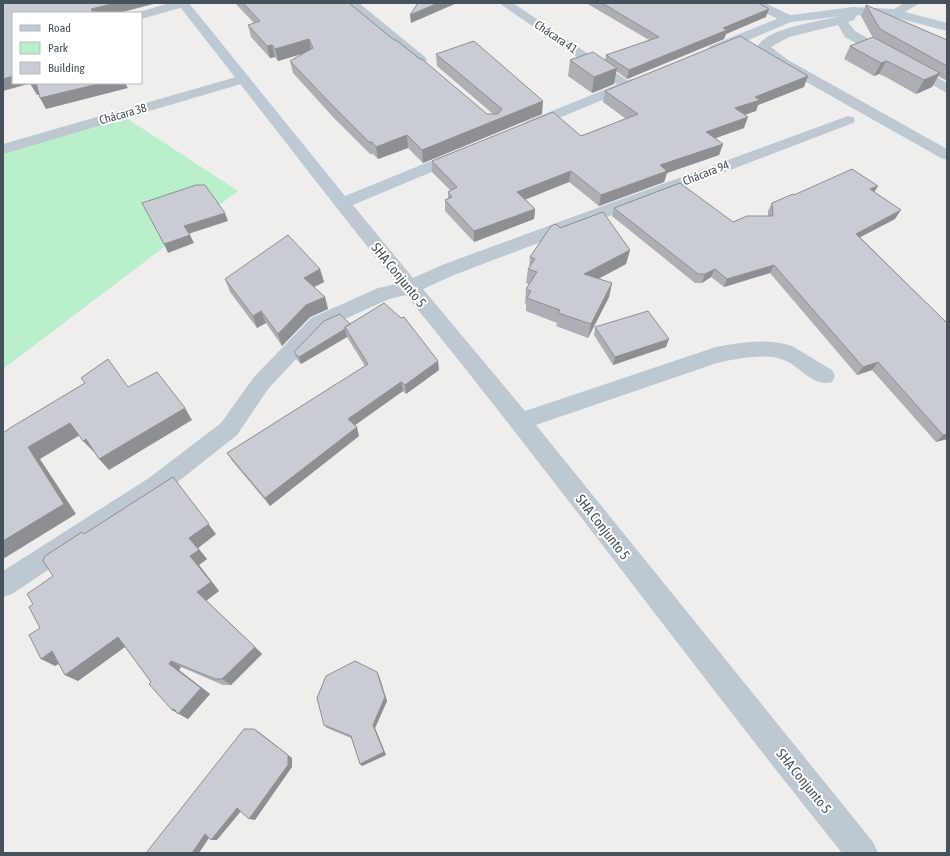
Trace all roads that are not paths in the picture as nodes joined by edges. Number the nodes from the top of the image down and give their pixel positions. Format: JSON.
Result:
{"nodes":[{"id":1,"x":183,"y":3,"type":"edge"},
{"id":2,"x":352,"y":3,"type":"edge"},
{"id":3,"x":505,"y":3,"type":"edge"},
{"id":4,"x":755,"y":3,"type":"edge"},
{"id":5,"x":914,"y":3,"type":"edge"},
{"id":6,"x":853,"y":11,"type":"junction"},
{"id":7,"x":894,"y":12,"type":"junction"},
{"id":8,"x":142,"y":15,"type":"edge"},
{"id":9,"x":788,"y":19,"type":"junction"},
{"id":10,"x":841,"y":20,"type":"junction"},
{"id":11,"x":947,"y":27,"type":"edge"},
{"id":12,"x":700,"y":55,"type":"edge"},
{"id":13,"x":428,"y":68,"type":"edge"},
{"id":14,"x":244,"y":79,"type":"junction"},
{"id":15,"x":642,"y":79,"type":"edge"},
{"id":16,"x":627,"y":85,"type":"junction"},
{"id":17,"x":947,"y":89,"type":"edge"},
{"id":18,"x":848,"y":120,"type":"dead end"},
{"id":19,"x":518,"y":130,"type":"edge"},
{"id":20,"x":3,"y":149,"type":"edge"},
{"id":21,"x":474,"y":149,"type":"edge"},
{"id":22,"x":947,"y":155,"type":"edge"},
{"id":23,"x":342,"y":203,"type":"junction"},
{"id":24,"x":409,"y":288,"type":"junction"},
{"id":25,"x":824,"y":376,"type":"dead end"},
{"id":26,"x":520,"y":422,"type":"junction"},
{"id":27,"x":3,"y":585,"type":"edge"},
{"id":28,"x":862,"y":853,"type":"edge"}],
"edges":[{"from":1,"to":8,"type":"street"},
{"from":1,"to":14,"type":"street","name":"SHA Conjunto 5"},
{"from":2,"to":13,"type":"street"},
{"from":3,"to":16,"type":"street","name":"Chácara 41"},
{"from":4,"to":9,"type":"street"},
{"from":5,"to":7,"type":"street"},
{"from":6,"to":7,"type":"street"},
{"from":6,"to":9,"type":"street"},
{"from":6,"to":10,"type":"street"},
{"from":7,"to":11,"type":"street"},
{"from":9,"to":12,"type":"street"},
{"from":10,"to":17,"type":"street"},
{"from":10,"to":22,"type":"street"},
{"from":14,"to":20,"type":"street","name":"Chácara 38"},
{"from":14,"to":23,"type":"street","name":"SHA Conjunto 5"},
{"from":15,"to":16,"type":"street"},
{"from":16,"to":19,"type":"street"},
{"from":18,"to":24,"type":"street","name":"Chácara 94"},
{"from":21,"to":23,"type":"street"},
{"from":23,"to":24,"type":"street","name":"SHA Conjunto 5"},
{"from":24,"to":26,"type":"street","name":"SHA Conjunto 5"},
{"from":24,"to":27,"type":"street","name":"Chácara 94"},
{"from":25,"to":26,"type":"street"},
{"from":26,"to":28,"type":"street","name":"SHA Conjunto 5"}]}
